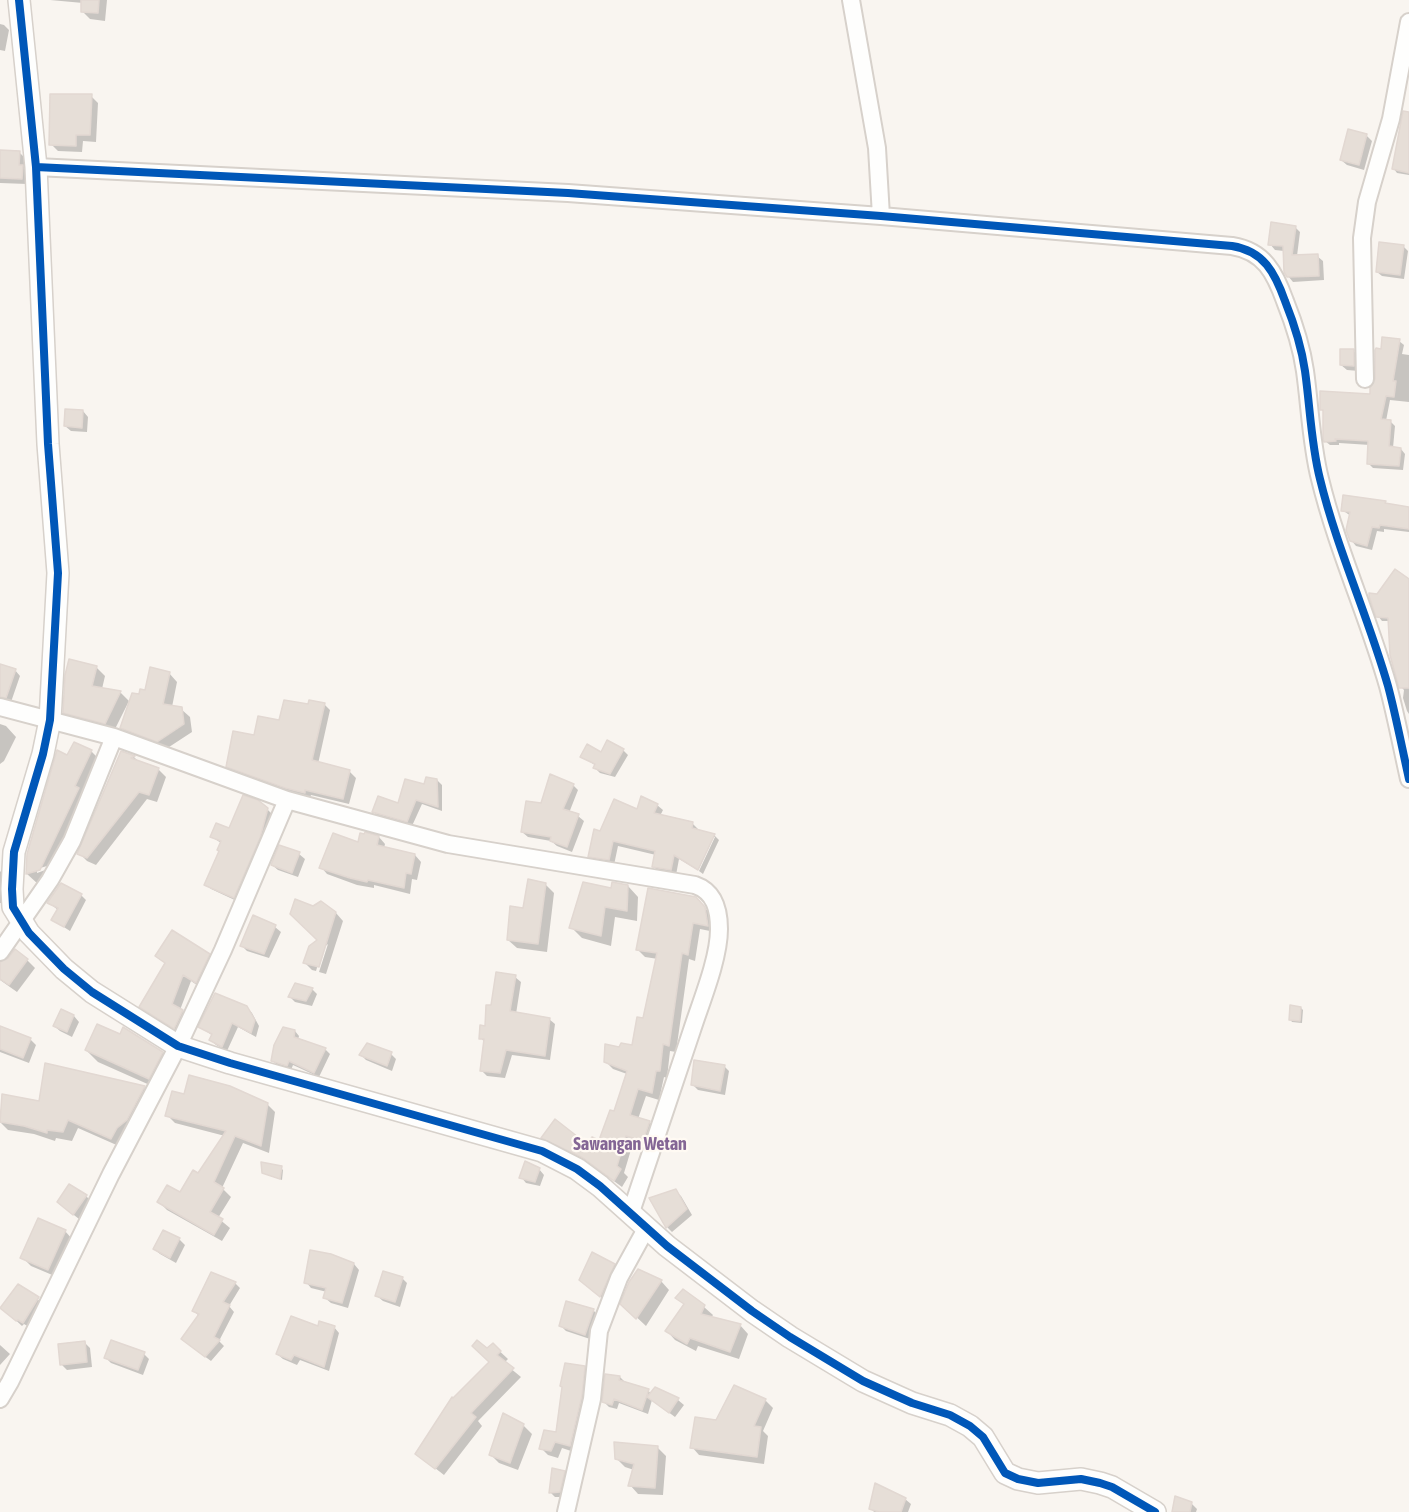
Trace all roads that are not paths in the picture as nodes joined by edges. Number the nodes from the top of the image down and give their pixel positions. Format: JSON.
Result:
{"nodes":[{"id":1,"x":19,"y":0,"type":"edge"},
{"id":2,"x":851,"y":0,"type":"edge"},
{"id":3,"x":1409,"y":21,"type":"edge"},
{"id":4,"x":36,"y":167,"type":"junction"},
{"id":5,"x":881,"y":216,"type":"junction"},
{"id":6,"x":1365,"y":379,"type":"dead end"},
{"id":7,"x":0,"y":707,"type":"edge"},
{"id":8,"x":50,"y":720,"type":"junction"},
{"id":9,"x":114,"y":737,"type":"junction"},
{"id":10,"x":1409,"y":779,"type":"edge"},
{"id":11,"x":287,"y":800,"type":"junction"},
{"id":12,"x":12,"y":912,"type":"edge"},
{"id":13,"x":0,"y":952,"type":"edge"},
{"id":14,"x":178,"y":1046,"type":"junction"},
{"id":15,"x":631,"y":1212,"type":"junction"},
{"id":16,"x":647,"y":1227,"type":"junction"},
{"id":17,"x":0,"y":1399,"type":"edge"},
{"id":18,"x":567,"y":1512,"type":"edge"},
{"id":19,"x":1155,"y":1512,"type":"edge"}],
"edges":[{"from":1,"to":4,"type":"street"},
{"from":2,"to":5,"type":"street"},
{"from":3,"to":6,"type":"street"},
{"from":4,"to":5,"type":"street"},
{"from":4,"to":8,"type":"street"},
{"from":5,"to":10,"type":"street"},
{"from":7,"to":8,"type":"street"},
{"from":8,"to":9,"type":"street"},
{"from":8,"to":12,"type":"street"},
{"from":9,"to":11,"type":"street"},
{"from":9,"to":12,"type":"street"},
{"from":11,"to":14,"type":"street"},
{"from":11,"to":15,"type":"street"},
{"from":12,"to":13,"type":"street"},
{"from":12,"to":14,"type":"street"},
{"from":14,"to":15,"type":"street"},
{"from":14,"to":17,"type":"street"},
{"from":15,"to":16,"type":"street"},
{"from":16,"to":18,"type":"street"},
{"from":16,"to":19,"type":"street"}]}
